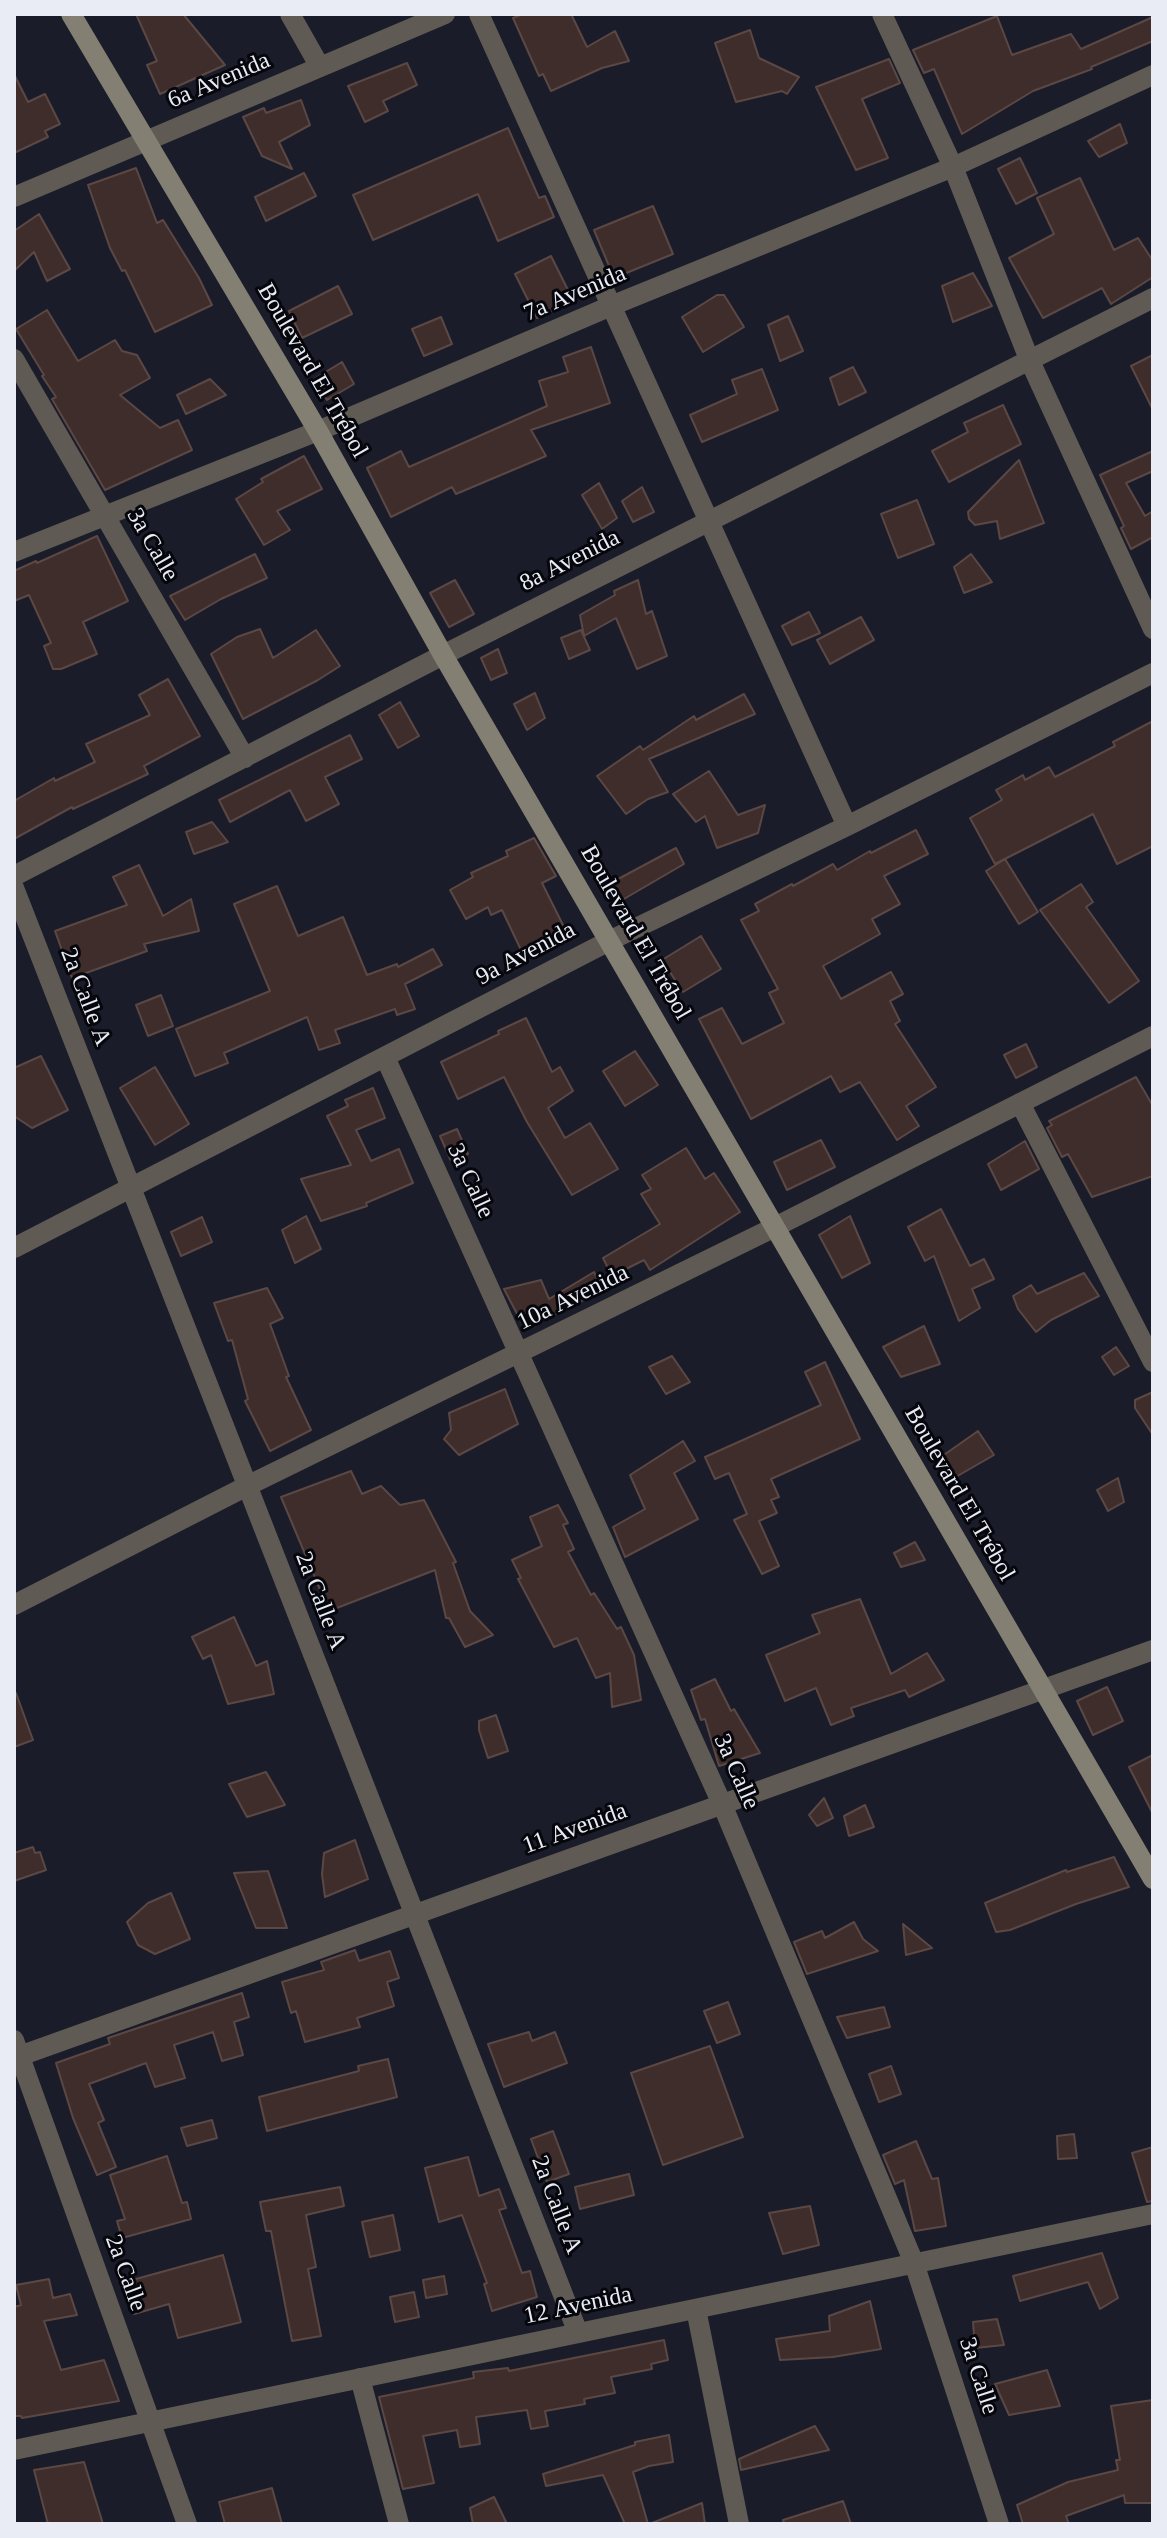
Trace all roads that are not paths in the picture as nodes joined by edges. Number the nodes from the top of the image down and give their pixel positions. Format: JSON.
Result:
{"nodes":[{"id":1,"x":71,"y":14,"type":"edge"},
{"id":2,"x":290,"y":14,"type":"edge"},
{"id":3,"x":445,"y":14,"type":"edge"},
{"id":4,"x":479,"y":14,"type":"edge"},
{"id":5,"x":882,"y":14,"type":"edge"},
{"id":6,"x":320,"y":67,"type":"junction"},
{"id":7,"x":1153,"y":75,"type":"edge"},
{"id":8,"x":145,"y":141,"type":"junction"},
{"id":9,"x":953,"y":167,"type":"junction"},
{"id":10,"x":14,"y":197,"type":"edge"},
{"id":11,"x":1153,"y":298,"type":"edge"},
{"id":12,"x":611,"y":306,"type":"junction"},
{"id":13,"x":14,"y":359,"type":"edge"},
{"id":14,"x":1029,"y":359,"type":"junction"},
{"id":15,"x":318,"y":431,"type":"junction"},
{"id":16,"x":104,"y":515,"type":"junction"},
{"id":17,"x":708,"y":520,"type":"junction"},
{"id":18,"x":14,"y":552,"type":"edge"},
{"id":19,"x":1153,"y":629,"type":"edge"},
{"id":20,"x":443,"y":655,"type":"junction"},
{"id":21,"x":1153,"y":673,"type":"edge"},
{"id":22,"x":245,"y":758,"type":"junction"},
{"id":23,"x":847,"y":826,"type":"junction"},
{"id":24,"x":14,"y":876,"type":"edge"},
{"id":25,"x":14,"y":888,"type":"edge"},
{"id":26,"x":609,"y":941,"type":"junction"},
{"id":27,"x":1153,"y":1036,"type":"edge"},
{"id":28,"x":385,"y":1057,"type":"junction"},
{"id":29,"x":1020,"y":1103,"type":"junction"},
{"id":30,"x":131,"y":1189,"type":"junction"},
{"id":31,"x":775,"y":1227,"type":"junction"},
{"id":32,"x":14,"y":1248,"type":"edge"},
{"id":33,"x":521,"y":1353,"type":"junction"},
{"id":34,"x":1153,"y":1362,"type":"edge"},
{"id":35,"x":247,"y":1486,"type":"junction"},
{"id":36,"x":14,"y":1605,"type":"edge"},
{"id":37,"x":1153,"y":1650,"type":"edge"},
{"id":38,"x":1041,"y":1690,"type":"junction"},
{"id":39,"x":722,"y":1804,"type":"junction"},
{"id":40,"x":1153,"y":1879,"type":"edge"},
{"id":41,"x":415,"y":1914,"type":"junction"},
{"id":42,"x":16,"y":2051,"type":"edge"},
{"id":43,"x":1153,"y":2214,"type":"edge"},
{"id":44,"x":914,"y":2263,"type":"junction"},
{"id":45,"x":696,"y":2309,"type":"junction"},
{"id":46,"x":578,"y":2333,"type":"junction"},
{"id":47,"x":360,"y":2378,"type":"junction"},
{"id":48,"x":150,"y":2422,"type":"junction"},
{"id":49,"x":14,"y":2450,"type":"edge"},
{"id":50,"x":187,"y":2524,"type":"edge"},
{"id":51,"x":399,"y":2524,"type":"edge"},
{"id":52,"x":739,"y":2524,"type":"edge"},
{"id":53,"x":999,"y":2524,"type":"edge"}],
"edges":[{"from":1,"to":8,"type":"main road","name":"Boulevard El Trébol"},
{"from":2,"to":6,"type":"street"},
{"from":3,"to":6,"type":"street","name":"6a Avenida"},
{"from":4,"to":12,"type":"street"},
{"from":5,"to":9,"type":"street"},
{"from":6,"to":8,"type":"street","name":"6a Avenida"},
{"from":7,"to":9,"type":"street","name":"7a Avenida"},
{"from":8,"to":10,"type":"street","name":"6a Avenida"},
{"from":8,"to":15,"type":"main road","name":"Boulevard El Trébol"},
{"from":9,"to":12,"type":"street","name":"7a Avenida"},
{"from":9,"to":14,"type":"street"},
{"from":11,"to":14,"type":"street","name":"8a Avenida"},
{"from":12,"to":15,"type":"street","name":"7a Avenida"},
{"from":12,"to":17,"type":"street"},
{"from":13,"to":16,"type":"street","name":"3a Calle"},
{"from":14,"to":17,"type":"street","name":"8a Avenida"},
{"from":14,"to":19,"type":"street"},
{"from":15,"to":16,"type":"street","name":"7a Avenida"},
{"from":15,"to":20,"type":"main road","name":"Boulevard El Trébol"},
{"from":16,"to":18,"type":"street","name":"7a Avenida"},
{"from":16,"to":22,"type":"street","name":"3a Calle"},
{"from":17,"to":20,"type":"street","name":"8a Avenida"},
{"from":17,"to":23,"type":"street"},
{"from":20,"to":22,"type":"street","name":"8a Avenida"},
{"from":20,"to":26,"type":"main road","name":"Boulevard El Trébol"},
{"from":21,"to":23,"type":"street","name":"9a Avenida"},
{"from":22,"to":24,"type":"street","name":"8a Avenida"},
{"from":23,"to":26,"type":"street","name":"9a Avenida"},
{"from":25,"to":30,"type":"street","name":"2a Calle A"},
{"from":26,"to":28,"type":"street","name":"9a Avenida"},
{"from":26,"to":31,"type":"main road","name":"Boulevard El Trébol"},
{"from":27,"to":29,"type":"street","name":"10a Avenida"},
{"from":28,"to":30,"type":"street","name":"9a Avenida"},
{"from":28,"to":33,"type":"street","name":"3a Calle"},
{"from":29,"to":31,"type":"street","name":"10a Avenida"},
{"from":29,"to":34,"type":"street"},
{"from":30,"to":32,"type":"street","name":"9a Avenida"},
{"from":30,"to":35,"type":"street","name":"2a Calle A"},
{"from":31,"to":33,"type":"street","name":"10a Avenida"},
{"from":31,"to":38,"type":"main road","name":"Boulevard El Trébol"},
{"from":33,"to":35,"type":"street","name":"10a Avenida"},
{"from":33,"to":39,"type":"street","name":"3a Calle"},
{"from":35,"to":36,"type":"street","name":"10a Avenida"},
{"from":35,"to":41,"type":"street","name":"2a Calle A"},
{"from":37,"to":38,"type":"street","name":"11 Avenida"},
{"from":38,"to":39,"type":"street","name":"11 Avenida"},
{"from":38,"to":40,"type":"main road","name":"Boulevard El Trébol"},
{"from":39,"to":41,"type":"street","name":"11 Avenida"},
{"from":39,"to":44,"type":"street","name":"3a Calle"},
{"from":41,"to":42,"type":"street","name":"11 Avenida"},
{"from":41,"to":46,"type":"street","name":"2a Calle A"},
{"from":42,"to":48,"type":"street","name":"2a Calle"},
{"from":43,"to":44,"type":"street","name":"12 Avenida"},
{"from":44,"to":45,"type":"street","name":"12 Avenida"},
{"from":44,"to":53,"type":"street","name":"3a Calle"},
{"from":45,"to":46,"type":"street","name":"12 Avenida"},
{"from":45,"to":52,"type":"street"},
{"from":46,"to":47,"type":"street","name":"12 Avenida"},
{"from":47,"to":48,"type":"street","name":"12 Avenida"},
{"from":47,"to":51,"type":"street"},
{"from":48,"to":49,"type":"street","name":"12 Avenida"},
{"from":48,"to":50,"type":"street","name":"2a Calle"}]}
